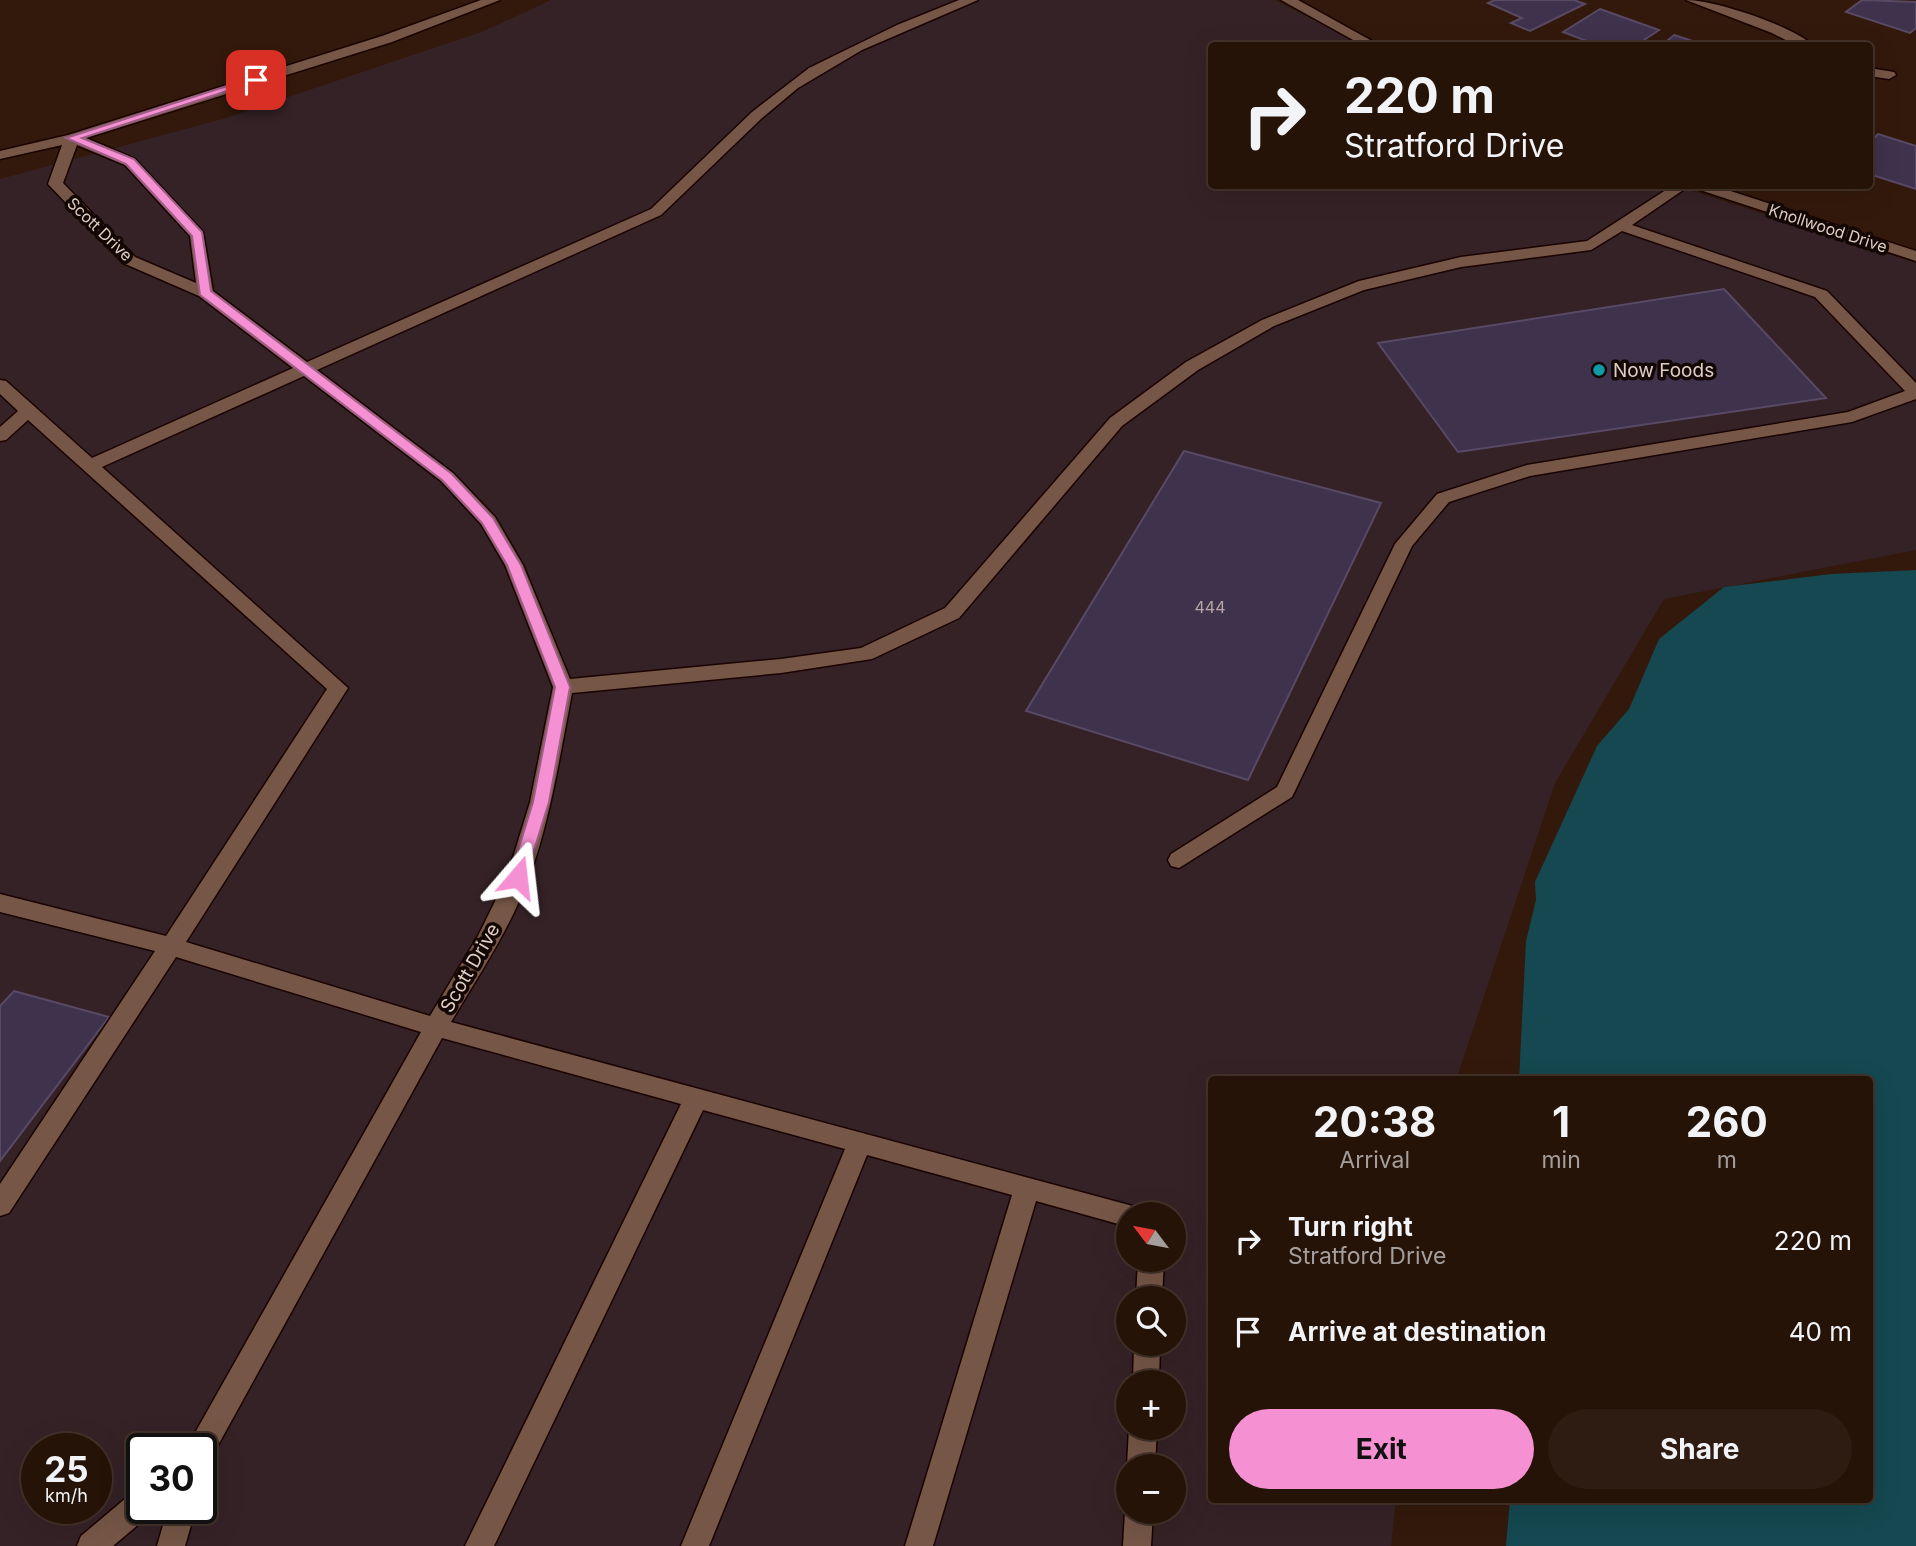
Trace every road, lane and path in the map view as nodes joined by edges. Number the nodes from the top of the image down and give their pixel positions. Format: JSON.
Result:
{"nodes":[{"id":1,"x":493,"y":0,"type":"edge"},
{"id":2,"x":971,"y":0,"type":"edge"},
{"id":3,"x":1288,"y":0,"type":"edge"},
{"id":4,"x":1693,"y":0,"type":"edge"},
{"id":5,"x":1367,"y":42,"type":"edge"},
{"id":6,"x":1800,"y":42,"type":"edge"},
{"id":7,"x":1873,"y":73,"type":"edge"},
{"id":8,"x":1889,"y":75,"type":"dead end"},
{"id":9,"x":72,"y":138,"type":"junction"},
{"id":10,"x":0,"y":155,"type":"edge"},
{"id":11,"x":1676,"y":189,"type":"edge"},
{"id":12,"x":1711,"y":189,"type":"edge"},
{"id":13,"x":1621,"y":226,"type":"junction"},
{"id":14,"x":1916,"y":256,"type":"edge"},
{"id":15,"x":205,"y":293,"type":"junction"},
{"id":16,"x":305,"y":369,"type":"junction"},
{"id":17,"x":0,"y":385,"type":"edge"},
{"id":18,"x":29,"y":410,"type":"junction"},
{"id":19,"x":0,"y":436,"type":"edge"},
{"id":20,"x":91,"y":465,"type":"junction"},
{"id":21,"x":563,"y":687,"type":"junction"},
{"id":22,"x":1179,"y":860,"type":"dead end"},
{"id":23,"x":0,"y":903,"type":"edge"},
{"id":24,"x":171,"y":946,"type":"junction"},
{"id":25,"x":436,"y":1027,"type":"junction"},
{"id":26,"x":697,"y":1097,"type":"junction"},
{"id":27,"x":860,"y":1142,"type":"junction"},
{"id":28,"x":1027,"y":1188,"type":"junction"},
{"id":29,"x":0,"y":1205,"type":"edge"},
{"id":30,"x":1116,"y":1212,"type":"edge"},
{"id":31,"x":210,"y":1433,"type":"edge"},
{"id":32,"x":126,"y":1516,"type":"edge"},
{"id":33,"x":178,"y":1524,"type":"edge"},
{"id":34,"x":1138,"y":1524,"type":"edge"},
{"id":35,"x":91,"y":1546,"type":"edge"},
{"id":36,"x":172,"y":1546,"type":"edge"},
{"id":37,"x":479,"y":1546,"type":"edge"},
{"id":38,"x":695,"y":1546,"type":"edge"},
{"id":39,"x":919,"y":1546,"type":"edge"},
{"id":40,"x":1137,"y":1546,"type":"edge"}],
"edges":[{"from":1,"to":9,"type":"street"},
{"from":2,"to":16,"type":"street"},
{"from":3,"to":5,"type":"street"},
{"from":4,"to":6,"type":"street"},
{"from":7,"to":8,"type":"street"},
{"from":9,"to":10,"type":"street"},
{"from":9,"to":15,"type":"street"},
{"from":9,"to":15,"type":"street","name":"Scott Drive"},
{"from":11,"to":13,"type":"street"},
{"from":12,"to":14,"type":"street","name":"Knollwood Drive"},
{"from":13,"to":21,"type":"street"},
{"from":13,"to":22,"type":"street"},
{"from":15,"to":16,"type":"street","name":"Scott Drive"},
{"from":16,"to":20,"type":"street"},
{"from":16,"to":21,"type":"street","name":"Scott Drive"},
{"from":17,"to":18,"type":"street"},
{"from":18,"to":19,"type":"street"},
{"from":18,"to":20,"type":"street"},
{"from":20,"to":24,"type":"street"},
{"from":21,"to":25,"type":"street","name":"Scott Drive"},
{"from":23,"to":24,"type":"street"},
{"from":24,"to":25,"type":"street"},
{"from":24,"to":29,"type":"street"},
{"from":25,"to":26,"type":"street"},
{"from":25,"to":31,"type":"street","name":"Scott Drive"},
{"from":26,"to":27,"type":"street"},
{"from":26,"to":37,"type":"street"},
{"from":27,"to":28,"type":"street"},
{"from":27,"to":38,"type":"street"},
{"from":28,"to":30,"type":"street"},
{"from":28,"to":39,"type":"street"},
{"from":32,"to":35,"type":"street"},
{"from":33,"to":36,"type":"street"},
{"from":34,"to":40,"type":"street"}]}
